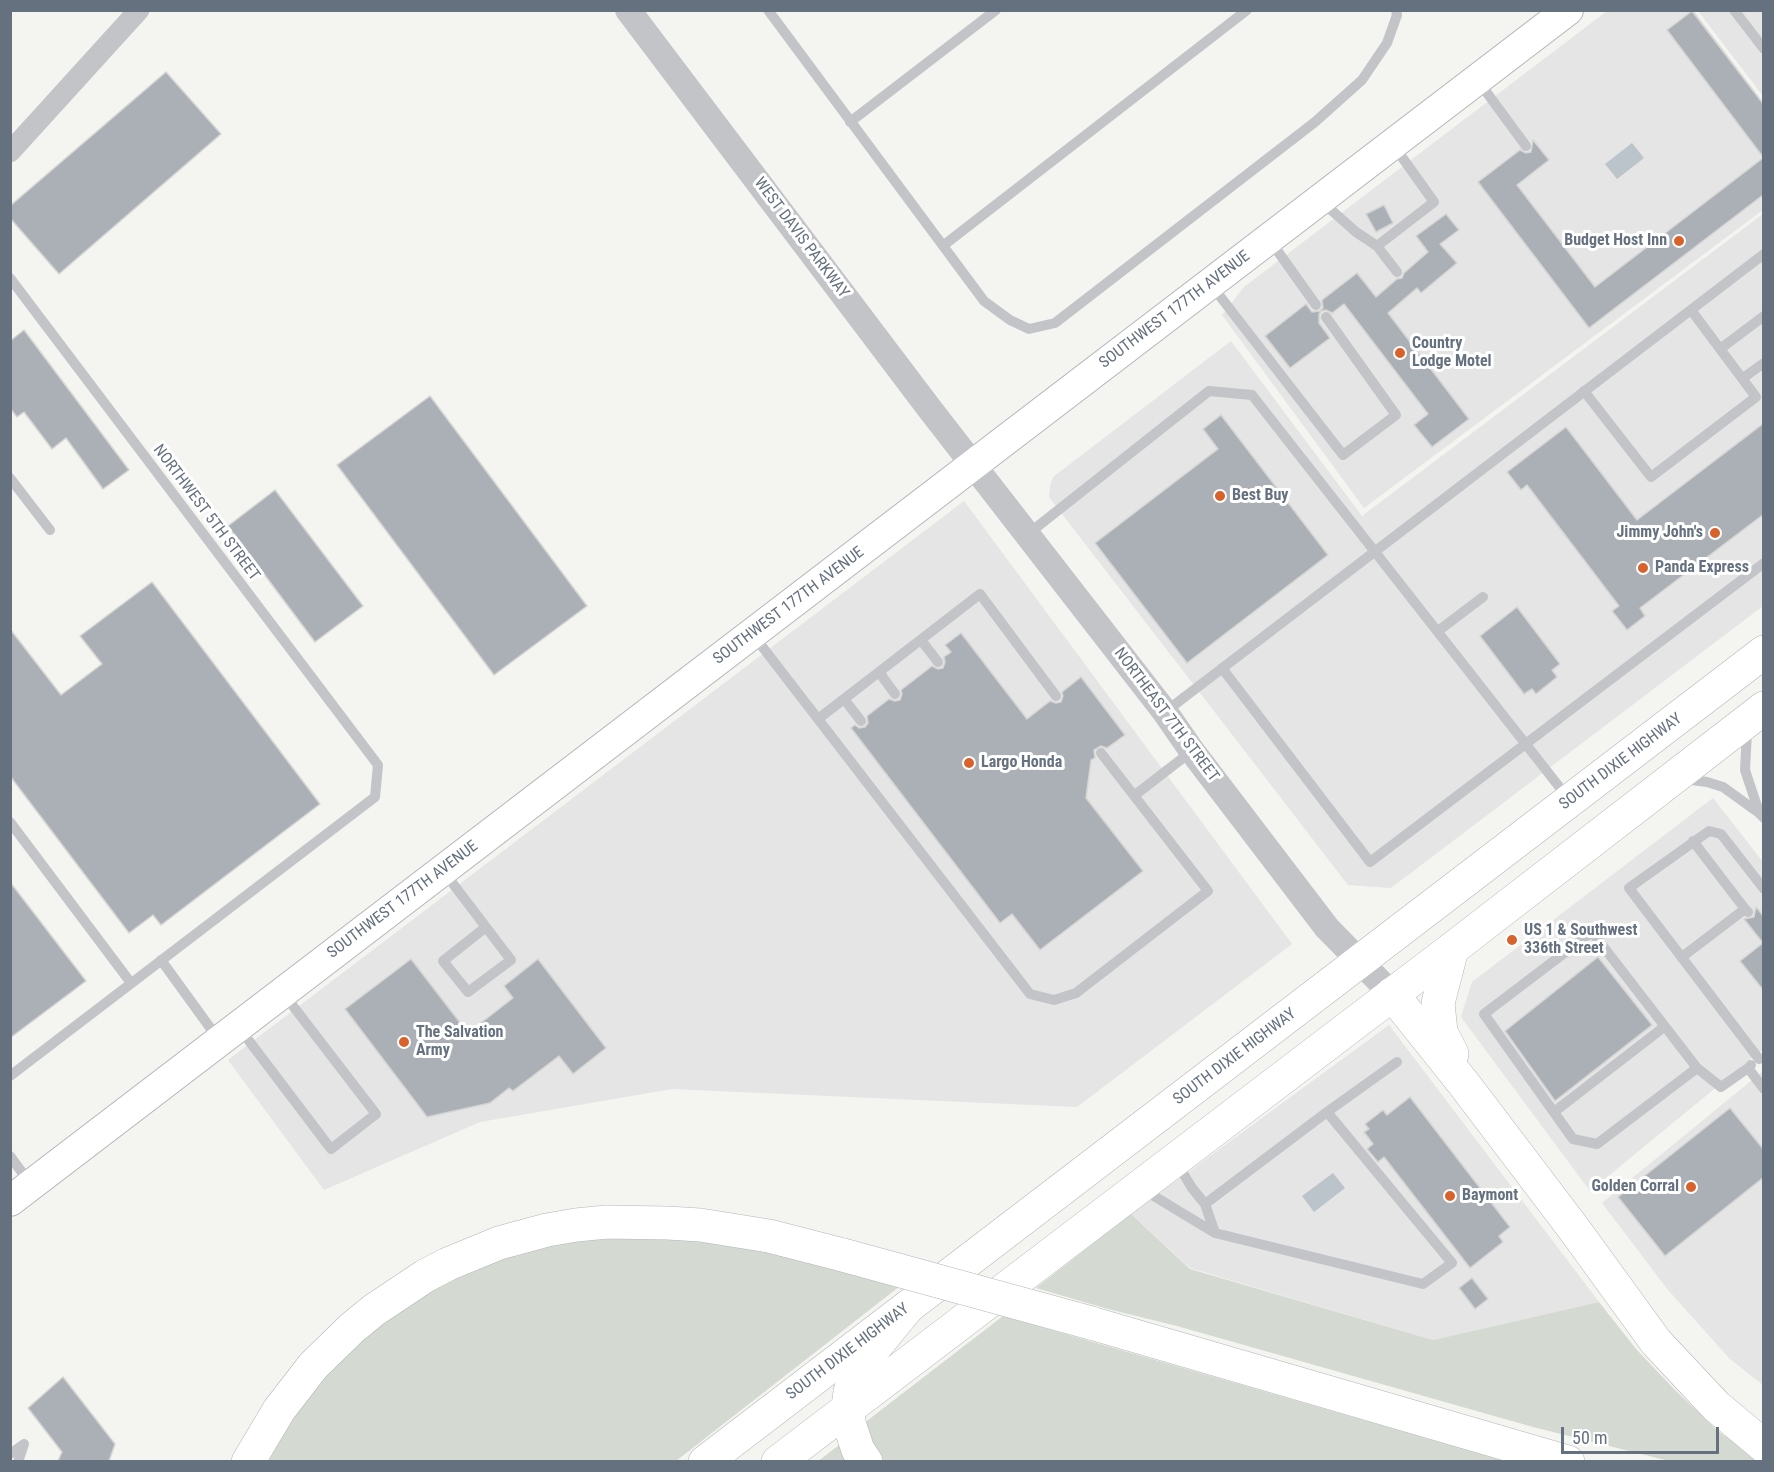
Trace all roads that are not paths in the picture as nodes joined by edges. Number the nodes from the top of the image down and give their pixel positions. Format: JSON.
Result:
{"nodes":[{"id":1,"x":139,"y":10,"type":"edge"},
{"id":2,"x":628,"y":10,"type":"edge"},
{"id":3,"x":996,"y":10,"type":"edge"},
{"id":4,"x":1247,"y":10,"type":"edge"},
{"id":5,"x":1396,"y":10,"type":"edge"},
{"id":6,"x":1568,"y":10,"type":"edge"},
{"id":7,"x":1734,"y":10,"type":"edge"},
{"id":8,"x":771,"y":12,"type":"edge"},
{"id":9,"x":1764,"y":49,"type":"edge"},
{"id":10,"x":1477,"y":79,"type":"junction"},
{"id":11,"x":850,"y":122,"type":"junction"},
{"id":12,"x":1392,"y":144,"type":"junction"},
{"id":13,"x":1526,"y":146,"type":"dead end"},
{"id":14,"x":10,"y":152,"type":"edge"},
{"id":15,"x":1320,"y":199,"type":"junction"},
{"id":16,"x":1269,"y":238,"type":"junction"},
{"id":17,"x":944,"y":245,"type":"junction"},
{"id":18,"x":1377,"y":246,"type":"junction"},
{"id":19,"x":1764,"y":254,"type":"edge"},
{"id":20,"x":1397,"y":272,"type":"dead end"},
{"id":21,"x":10,"y":278,"type":"edge"},
{"id":22,"x":1210,"y":284,"type":"junction"},
{"id":23,"x":1316,"y":305,"type":"dead end"},
{"id":24,"x":1691,"y":309,"type":"junction"},
{"id":25,"x":1764,"y":316,"type":"edge"},
{"id":26,"x":1326,"y":317,"type":"dead end"},
{"id":27,"x":1720,"y":349,"type":"junction"},
{"id":28,"x":1764,"y":363,"type":"edge"},
{"id":29,"x":1743,"y":378,"type":"junction"},
{"id":30,"x":1584,"y":391,"type":"junction"},
{"id":31,"x":1760,"y":401,"type":"edge"},
{"id":32,"x":974,"y":465,"type":"junction"},
{"id":33,"x":10,"y":478,"type":"edge"},
{"id":34,"x":50,"y":530,"type":"dead end"},
{"id":35,"x":1028,"y":534,"type":"junction"},
{"id":36,"x":1376,"y":551,"type":"junction"},
{"id":37,"x":1764,"y":563,"type":"edge"},
{"id":38,"x":1483,"y":597,"type":"dead end"},
{"id":39,"x":1438,"y":631,"type":"junction"},
{"id":40,"x":753,"y":633,"type":"junction"},
{"id":41,"x":921,"y":640,"type":"junction"},
{"id":42,"x":1764,"y":652,"type":"edge"},
{"id":43,"x":938,"y":662,"type":"dead end"},
{"id":44,"x":1222,"y":668,"type":"junction"},
{"id":45,"x":879,"y":672,"type":"junction"},
{"id":46,"x":896,"y":694,"type":"dead end"},
{"id":47,"x":1056,"y":696,"type":"dead end"},
{"id":48,"x":844,"y":699,"type":"junction"},
{"id":49,"x":1165,"y":712,"type":"junction"},
{"id":50,"x":1756,"y":713,"type":"edge"},
{"id":51,"x":818,"y":719,"type":"junction"},
{"id":52,"x":861,"y":721,"type":"dead end"},
{"id":53,"x":1525,"y":745,"type":"junction"},
{"id":54,"x":1192,"y":751,"type":"junction"},
{"id":55,"x":1101,"y":753,"type":"dead end"},
{"id":56,"x":1669,"y":780,"type":"junction"},
{"id":57,"x":1135,"y":795,"type":"junction"},
{"id":58,"x":1570,"y":801,"type":"junction"},
{"id":59,"x":1761,"y":816,"type":"edge"},
{"id":60,"x":10,"y":822,"type":"edge"},
{"id":61,"x":1693,"y":841,"type":"junction"},
{"id":62,"x":442,"y":870,"type":"junction"},
{"id":63,"x":1764,"y":889,"type":"edge"},
{"id":64,"x":486,"y":927,"type":"junction"},
{"id":65,"x":1452,"y":949,"type":"junction"},
{"id":66,"x":1682,"y":957,"type":"junction"},
{"id":67,"x":161,"y":960,"type":"junction"},
{"id":68,"x":1361,"y":962,"type":"junction"},
{"id":69,"x":131,"y":983,"type":"junction"},
{"id":70,"x":282,"y":993,"type":"junction"},
{"id":71,"x":1392,"y":994,"type":"junction"},
{"id":72,"x":1664,"y":1027,"type":"junction"},
{"id":73,"x":229,"y":1034,"type":"junction"},
{"id":74,"x":1761,"y":1057,"type":"edge"},
{"id":75,"x":1397,"y":1062,"type":"dead end"},
{"id":76,"x":1697,"y":1068,"type":"junction"},
{"id":77,"x":1748,"y":1068,"type":"junction"},
{"id":78,"x":10,"y":1076,"type":"edge"},
{"id":79,"x":1464,"y":1084,"type":"junction"},
{"id":80,"x":1764,"y":1089,"type":"edge"},
{"id":81,"x":1327,"y":1112,"type":"junction"},
{"id":82,"x":1554,"y":1112,"type":"junction"},
{"id":83,"x":10,"y":1156,"type":"edge"},
{"id":84,"x":1175,"y":1160,"type":"junction"},
{"id":85,"x":1140,"y":1187,"type":"junction"},
{"id":86,"x":21,"y":1193,"type":"edge"},
{"id":87,"x":1205,"y":1204,"type":"junction"},
{"id":88,"x":1215,"y":1233,"type":"junction"},
{"id":89,"x":908,"y":1307,"type":"junction"},
{"id":90,"x":848,"y":1408,"type":"junction"},
{"id":91,"x":1764,"y":1446,"type":"edge"},
{"id":92,"x":10,"y":1454,"type":"edge"},
{"id":93,"x":18,"y":1461,"type":"edge"},
{"id":94,"x":248,"y":1461,"type":"edge"},
{"id":95,"x":705,"y":1461,"type":"edge"},
{"id":96,"x":778,"y":1461,"type":"edge"},
{"id":97,"x":866,"y":1461,"type":"edge"},
{"id":98,"x":1568,"y":1461,"type":"edge"}],
"edges":[{"from":1,"to":14,"type":"street"},
{"from":2,"to":32,"type":"street","name":"WEST DAVIS PARKWAY"},
{"from":3,"to":11,"type":"lane"},
{"from":4,"to":17,"type":"lane"},
{"from":5,"to":17,"type":"lane"},
{"from":6,"to":10,"type":"main road","name":"SOUTHWEST 177TH AVENUE"},
{"from":7,"to":9,"type":"lane"},
{"from":8,"to":11,"type":"lane"},
{"from":10,"to":12,"type":"main road","name":"SOUTHWEST 177TH AVENUE"},
{"from":10,"to":13,"type":"lane"},
{"from":11,"to":17,"type":"lane"},
{"from":12,"to":15,"type":"main road","name":"SOUTHWEST 177TH AVENUE"},
{"from":12,"to":18,"type":"lane"},
{"from":15,"to":16,"type":"main road","name":"SOUTHWEST 177TH AVENUE"},
{"from":15,"to":18,"type":"lane"},
{"from":16,"to":22,"type":"main road","name":"SOUTHWEST 177TH AVENUE"},
{"from":16,"to":23,"type":"lane"},
{"from":18,"to":20,"type":"lane"},
{"from":19,"to":24,"type":"lane"},
{"from":21,"to":67,"type":"lane","name":"NORTHWEST 5TH STREET"},
{"from":22,"to":26,"type":"lane"},
{"from":22,"to":32,"type":"main road","name":"SOUTHWEST 177TH AVENUE"},
{"from":24,"to":27,"type":"lane"},
{"from":24,"to":30,"type":"lane"},
{"from":25,"to":27,"type":"lane"},
{"from":27,"to":29,"type":"lane"},
{"from":28,"to":29,"type":"lane"},
{"from":29,"to":31,"type":"lane"},
{"from":30,"to":31,"type":"lane"},
{"from":30,"to":36,"type":"lane"},
{"from":32,"to":35,"type":"street","name":"NORTHEAST 7TH STREET"},
{"from":32,"to":40,"type":"main road","name":"SOUTHWEST 177TH AVENUE"},
{"from":33,"to":34,"type":"lane"},
{"from":35,"to":36,"type":"lane"},
{"from":35,"to":49,"type":"street","name":"NORTHEAST 7TH STREET"},
{"from":36,"to":39,"type":"lane"},
{"from":36,"to":44,"type":"lane"},
{"from":37,"to":53,"type":"lane"},
{"from":38,"to":39,"type":"lane"},
{"from":39,"to":53,"type":"lane"},
{"from":40,"to":51,"type":"lane"},
{"from":40,"to":62,"type":"main road","name":"SOUTHWEST 177TH AVENUE"},
{"from":41,"to":43,"type":"lane"},
{"from":41,"to":45,"type":"lane"},
{"from":41,"to":47,"type":"lane"},
{"from":42,"to":58,"type":"highway","name":"SOUTH DIXIE HIGHWAY"},
{"from":44,"to":49,"type":"lane"},
{"from":44,"to":53,"type":"lane"},
{"from":45,"to":46,"type":"lane"},
{"from":45,"to":48,"type":"lane"},
{"from":48,"to":51,"type":"lane"},
{"from":48,"to":52,"type":"lane"},
{"from":49,"to":54,"type":"street","name":"NORTHEAST 7TH STREET"},
{"from":50,"to":56,"type":"highway"},
{"from":50,"to":59,"type":"lane"},
{"from":51,"to":57,"type":"lane"},
{"from":53,"to":58,"type":"lane"},
{"from":54,"to":57,"type":"lane"},
{"from":54,"to":68,"type":"street","name":"NORTHEAST 7TH STREET"},
{"from":55,"to":57,"type":"lane"},
{"from":56,"to":59,"type":"lane"},
{"from":56,"to":65,"type":"highway"},
{"from":58,"to":68,"type":"highway","name":"SOUTH DIXIE HIGHWAY"},
{"from":60,"to":69,"type":"lane"},
{"from":61,"to":63,"type":"lane"},
{"from":61,"to":66,"type":"lane"},
{"from":61,"to":66,"type":"lane"},
{"from":62,"to":64,"type":"lane"},
{"from":62,"to":70,"type":"main road","name":"SOUTHWEST 177TH AVENUE"},
{"from":64,"to":64,"type":"lane"},
{"from":65,"to":71,"type":"highway"},
{"from":65,"to":79,"type":"highway"},
{"from":66,"to":74,"type":"lane"},
{"from":67,"to":69,"type":"lane"},
{"from":67,"to":73,"type":"lane"},
{"from":68,"to":71,"type":"street","name":"NORTHEAST 7TH STREET"},
{"from":68,"to":89,"type":"highway","name":"SOUTH DIXIE HIGHWAY"},
{"from":69,"to":78,"type":"lane"},
{"from":70,"to":73,"type":"main road","name":"SOUTHWEST 177TH AVENUE"},
{"from":70,"to":73,"type":"lane"},
{"from":71,"to":79,"type":"highway"},
{"from":71,"to":84,"type":"highway"},
{"from":72,"to":76,"type":"lane"},
{"from":72,"to":82,"type":"lane"},
{"from":72,"to":82,"type":"lane"},
{"from":73,"to":86,"type":"main road","name":"SOUTHWEST 177TH AVENUE"},
{"from":74,"to":77,"type":"lane"},
{"from":75,"to":81,"type":"lane"},
{"from":76,"to":77,"type":"lane"},
{"from":76,"to":82,"type":"lane"},
{"from":77,"to":80,"type":"lane"},
{"from":79,"to":91,"type":"highway"},
{"from":81,"to":87,"type":"lane"},
{"from":81,"to":88,"type":"lane"},
{"from":83,"to":86,"type":"lane"},
{"from":84,"to":85,"type":"highway"},
{"from":84,"to":87,"type":"lane"},
{"from":85,"to":88,"type":"lane"},
{"from":85,"to":90,"type":"highway"},
{"from":87,"to":88,"type":"lane"},
{"from":89,"to":90,"type":"highway"},
{"from":89,"to":95,"type":"highway","name":"SOUTH DIXIE HIGHWAY"},
{"from":90,"to":96,"type":"highway"},
{"from":90,"to":97,"type":"highway"},
{"from":92,"to":93,"type":"lane"},
{"from":94,"to":98,"type":"highway","bridge":true}]}
